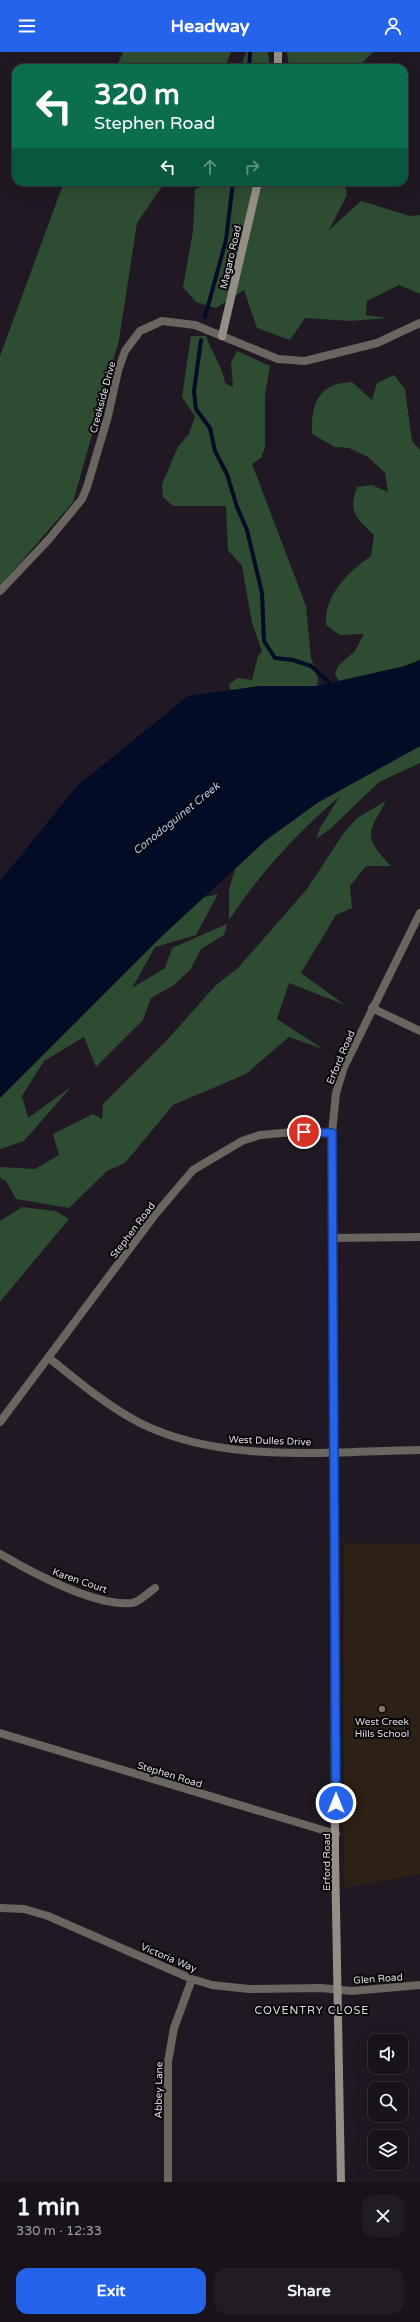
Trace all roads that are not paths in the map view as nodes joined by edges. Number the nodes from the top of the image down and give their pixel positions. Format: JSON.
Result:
{"nodes":[{"id":1,"x":278,"y":52,"type":"edge"},
{"id":2,"x":278,"y":64,"type":"edge"},
{"id":3,"x":257,"y":186,"type":"edge"},
{"id":4,"x":420,"y":322,"type":"edge"},
{"id":5,"x":222,"y":336,"type":"junction"},
{"id":6,"x":0,"y":591,"type":"edge"},
{"id":7,"x":420,"y":913,"type":"edge"},
{"id":8,"x":372,"y":1008,"type":"junction"},
{"id":9,"x":420,"y":1031,"type":"edge"},
{"id":10,"x":332,"y":1133,"type":"junction"},
{"id":11,"x":420,"y":1237,"type":"edge"},
{"id":12,"x":332,"y":1238,"type":"junction"},
{"id":13,"x":49,"y":1358,"type":"junction"},
{"id":14,"x":0,"y":1422,"type":"edge"},
{"id":15,"x":420,"y":1450,"type":"edge"},
{"id":16,"x":334,"y":1452,"type":"junction"},
{"id":17,"x":0,"y":1554,"type":"edge"},
{"id":18,"x":155,"y":1588,"type":"dead end"},
{"id":19,"x":0,"y":1733,"type":"edge"},
{"id":20,"x":336,"y":1834,"type":"junction"},
{"id":21,"x":0,"y":1908,"type":"edge"},
{"id":22,"x":192,"y":1979,"type":"junction"},
{"id":23,"x":420,"y":1985,"type":"edge"},
{"id":24,"x":337,"y":1990,"type":"junction"},
{"id":25,"x":168,"y":2182,"type":"edge"},
{"id":26,"x":340,"y":2182,"type":"edge"}],
"edges":[{"from":1,"to":2,"type":"street"},
{"from":3,"to":5,"type":"street","name":"Magaro Road"},
{"from":4,"to":5,"type":"street","name":"Creekside Drive"},
{"from":5,"to":6,"type":"street","name":"Creekside Drive"},
{"from":7,"to":8,"type":"street","name":"Erford Road"},
{"from":8,"to":9,"type":"street"},
{"from":8,"to":10,"type":"street","name":"Erford Road"},
{"from":10,"to":12,"type":"street","name":"Erford Road"},
{"from":10,"to":13,"type":"street","name":"Stephen Road"},
{"from":11,"to":12,"type":"street"},
{"from":12,"to":16,"type":"street","name":"Erford Road"},
{"from":13,"to":14,"type":"street","name":"Stephen Road"},
{"from":13,"to":16,"type":"street","name":"West Dulles Drive"},
{"from":15,"to":16,"type":"street","name":"West Dulles Drive"},
{"from":16,"to":20,"type":"street","name":"Erford Road"},
{"from":17,"to":18,"type":"street","name":"Karen Court"},
{"from":19,"to":20,"type":"street","name":"Stephen Road"},
{"from":20,"to":24,"type":"street","name":"Erford Road"},
{"from":21,"to":22,"type":"street","name":"Victoria Way"},
{"from":22,"to":24,"type":"street","name":"Victoria Way"},
{"from":22,"to":25,"type":"street","name":"Abbey Lane"},
{"from":23,"to":24,"type":"street","name":"Glen Road"},
{"from":24,"to":26,"type":"street","name":"Erford Road"}]}
